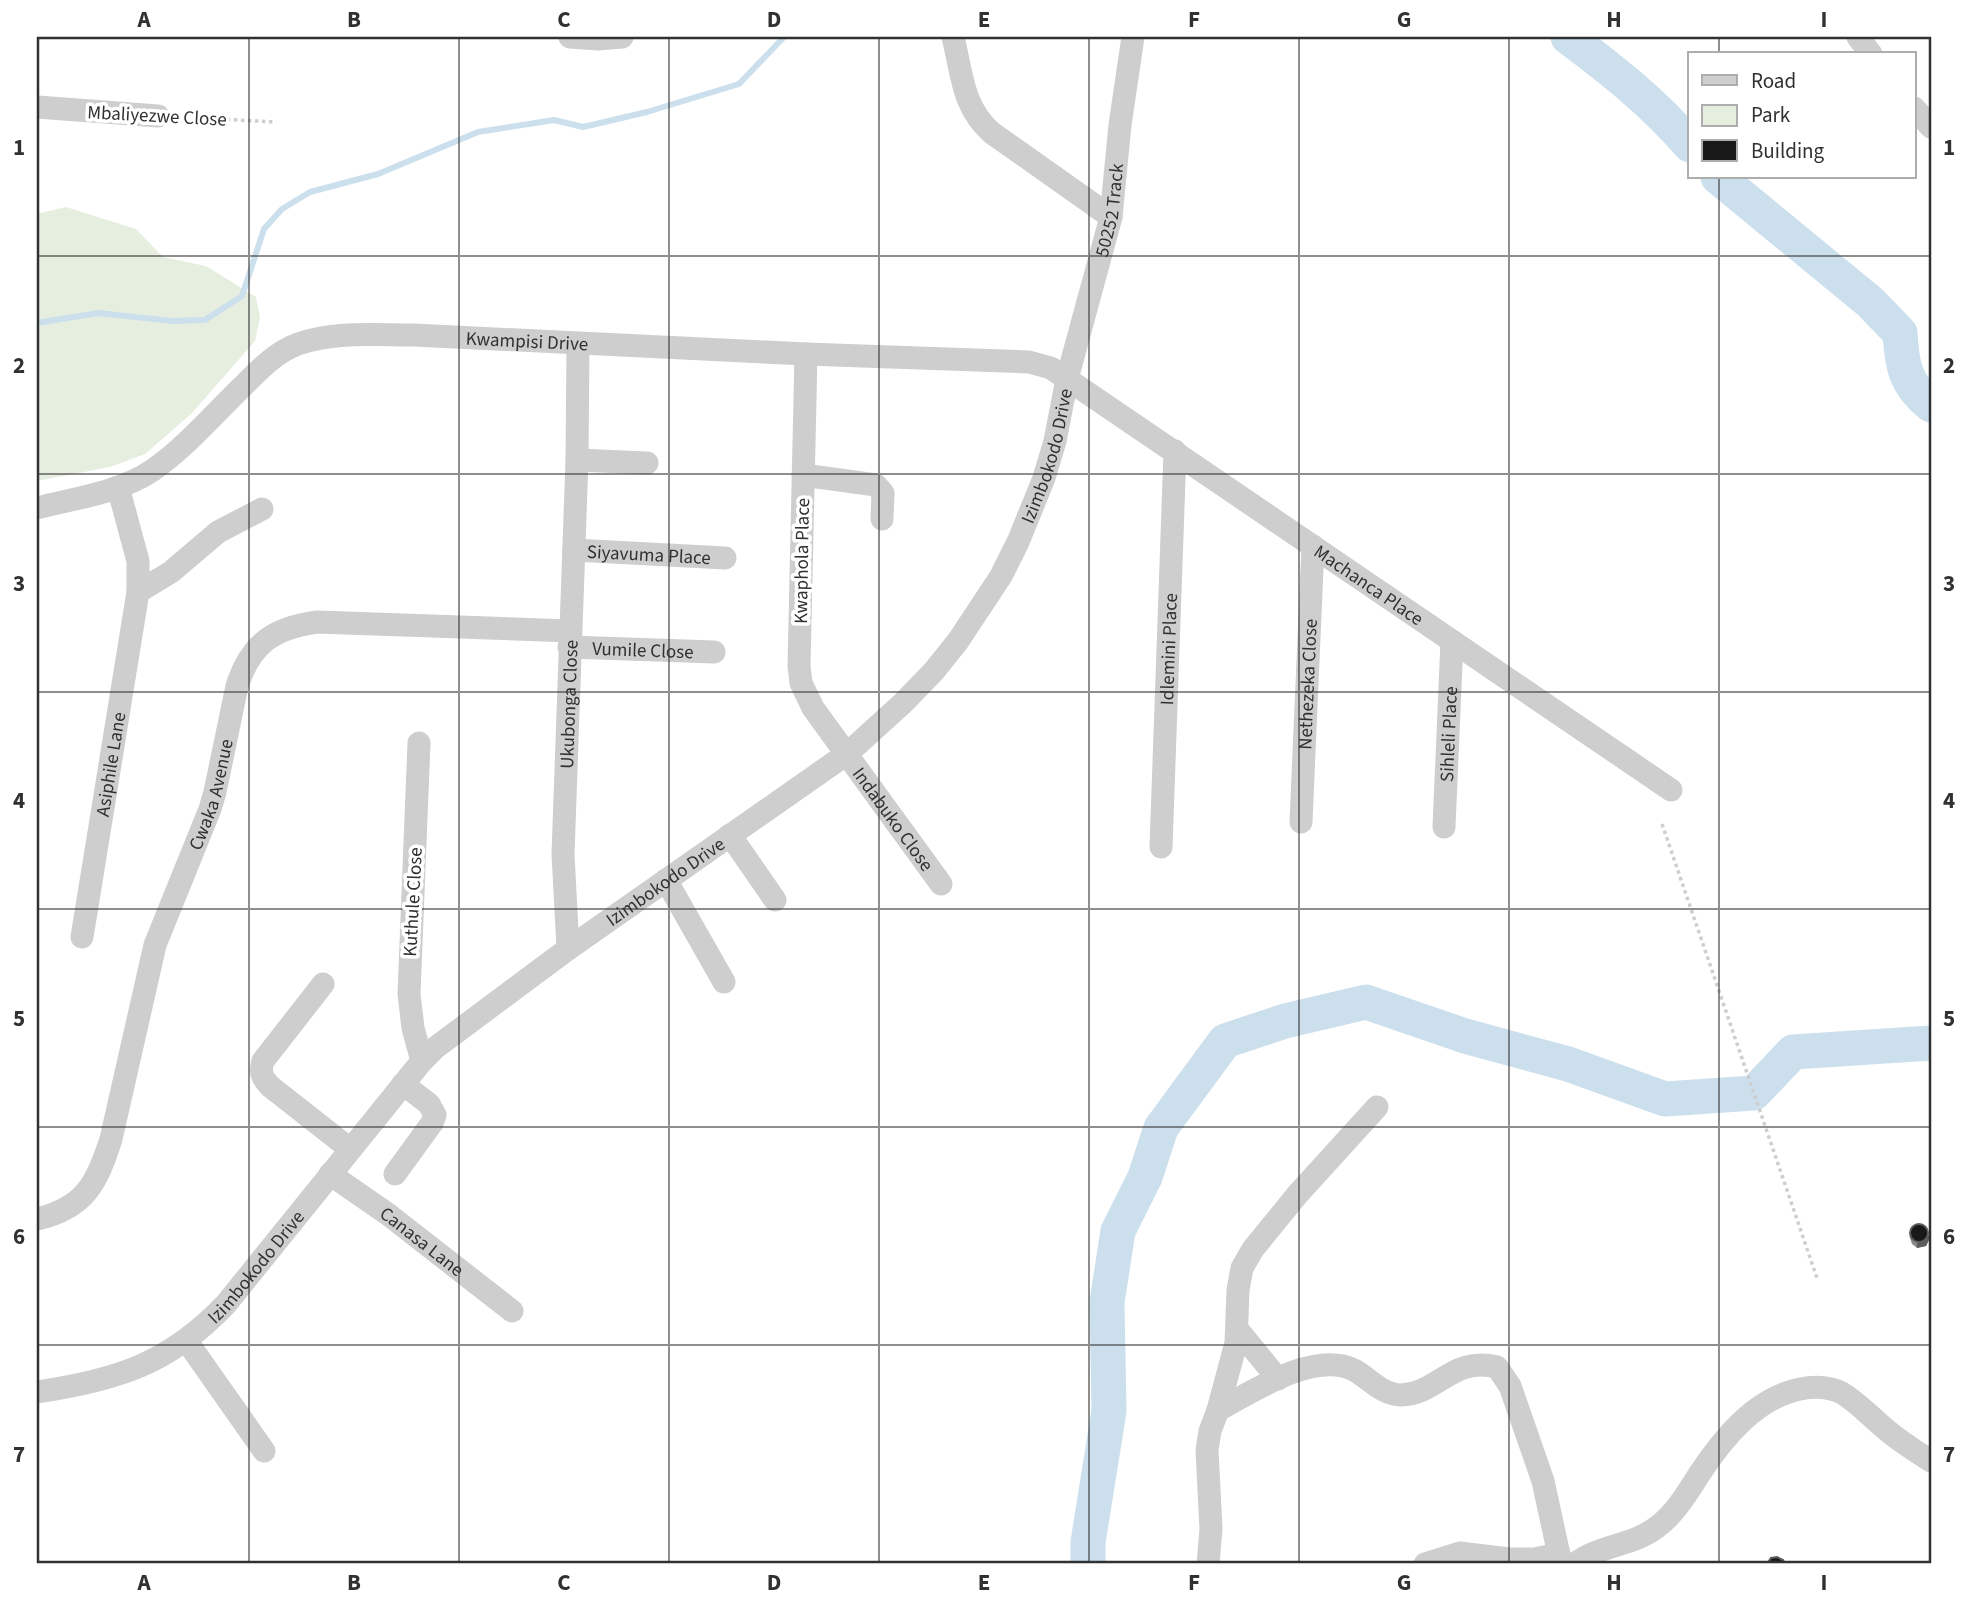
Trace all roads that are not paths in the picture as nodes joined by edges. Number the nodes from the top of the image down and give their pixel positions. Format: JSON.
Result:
{"nodes":[{"id":1,"x":570,"y":37,"type":"edge"},
{"id":2,"x":622,"y":37,"type":"edge"},
{"id":3,"x":953,"y":37,"type":"edge"},
{"id":4,"x":1133,"y":37,"type":"edge"},
{"id":5,"x":1858,"y":37,"type":"edge"},
{"id":6,"x":1869,"y":52,"type":"edge"},
{"id":7,"x":37,"y":107,"type":"edge"},
{"id":8,"x":1916,"y":110,"type":"edge"},
{"id":9,"x":158,"y":116,"type":"road end"},
{"id":10,"x":1931,"y":127,"type":"edge"},
{"id":11,"x":1111,"y":217,"type":"junction"},
{"id":12,"x":578,"y":344,"type":"junction"},
{"id":13,"x":806,"y":354,"type":"junction"},
{"id":14,"x":1067,"y":379,"type":"junction"},
{"id":15,"x":1175,"y":451,"type":"junction"},
{"id":16,"x":577,"y":460,"type":"junction"},
{"id":17,"x":647,"y":463,"type":"dead end"},
{"id":18,"x":803,"y":475,"type":"junction"},
{"id":19,"x":118,"y":487,"type":"junction"},
{"id":20,"x":37,"y":508,"type":"edge"},
{"id":21,"x":262,"y":509,"type":"dead end"},
{"id":22,"x":882,"y":519,"type":"dead end"},
{"id":23,"x":1313,"y":546,"type":"junction"},
{"id":24,"x":574,"y":550,"type":"junction"},
{"id":25,"x":724,"y":558,"type":"dead end"},
{"id":26,"x":138,"y":592,"type":"junction"},
{"id":27,"x":570,"y":639,"type":"junction"},
{"id":28,"x":1452,"y":641,"type":"junction"},
{"id":29,"x":714,"y":652,"type":"dead end"},
{"id":30,"x":419,"y":743,"type":"dead end"},
{"id":31,"x":848,"y":753,"type":"junction"},
{"id":32,"x":1671,"y":790,"type":"dead end"},
{"id":33,"x":1301,"y":822,"type":"dead end"},
{"id":34,"x":1444,"y":827,"type":"dead end"},
{"id":35,"x":730,"y":835,"type":"junction"},
{"id":36,"x":1161,"y":847,"type":"dead end"},
{"id":37,"x":666,"y":880,"type":"junction"},
{"id":38,"x":941,"y":884,"type":"dead end"},
{"id":39,"x":775,"y":900,"type":"dead end"},
{"id":40,"x":82,"y":937,"type":"dead end"},
{"id":41,"x":568,"y":949,"type":"junction"},
{"id":42,"x":724,"y":982,"type":"dead end"},
{"id":43,"x":323,"y":984,"type":"dead end"},
{"id":44,"x":422,"y":1061,"type":"junction"},
{"id":45,"x":403,"y":1084,"type":"junction"},
{"id":46,"x":1377,"y":1107,"type":"dead end"},
{"id":47,"x":350,"y":1149,"type":"junction"},
{"id":48,"x":330,"y":1174,"type":"junction"},
{"id":49,"x":395,"y":1174,"type":"dead end"},
{"id":50,"x":37,"y":1219,"type":"edge"},
{"id":51,"x":512,"y":1311,"type":"dead end"},
{"id":52,"x":1238,"y":1330,"type":"junction"},
{"id":53,"x":186,"y":1340,"type":"junction"},
{"id":54,"x":1278,"y":1379,"type":"junction"},
{"id":55,"x":37,"y":1392,"type":"edge"},
{"id":56,"x":1218,"y":1410,"type":"junction"},
{"id":57,"x":264,"y":1451,"type":"dead end"},
{"id":58,"x":1931,"y":1461,"type":"edge"},
{"id":59,"x":1565,"y":1561,"type":"edge"},
{"id":60,"x":1208,"y":1564,"type":"edge"},
{"id":61,"x":1424,"y":1564,"type":"edge"}],
"edges":[{"from":1,"to":2,"type":"street"},
{"from":3,"to":11,"type":"street"},
{"from":4,"to":11,"type":"street","name":"50252 Track"},
{"from":5,"to":6,"type":"street"},
{"from":7,"to":9,"type":"street","name":"Mbaliyezwe Close"},
{"from":8,"to":10,"type":"street"},
{"from":11,"to":14,"type":"street","name":"50252 Track"},
{"from":12,"to":13,"type":"street","name":"Kwampisi Drive"},
{"from":12,"to":16,"type":"street","name":"Ukubonga Close"},
{"from":12,"to":19,"type":"street","name":"Kwampisi Drive"},
{"from":13,"to":14,"type":"street","name":"Kwampisi Drive"},
{"from":13,"to":18,"type":"street","name":"Kwaphola Place"},
{"from":14,"to":15,"type":"street","name":"Machanca Place"},
{"from":14,"to":31,"type":"street","name":"Izimbokodo Drive"},
{"from":15,"to":23,"type":"street","name":"Machanca Place"},
{"from":15,"to":36,"type":"street","name":"Idlemini Place"},
{"from":16,"to":17,"type":"street"},
{"from":16,"to":24,"type":"street","name":"Ukubonga Close"},
{"from":18,"to":22,"type":"street"},
{"from":18,"to":31,"type":"street","name":"Kwaphola Place"},
{"from":19,"to":20,"type":"street","name":"Kwampisi Drive"},
{"from":19,"to":26,"type":"street","name":"Asiphile Lane"},
{"from":21,"to":26,"type":"street"},
{"from":23,"to":28,"type":"street","name":"Machanca Place"},
{"from":23,"to":33,"type":"street","name":"Nethezeka Close"},
{"from":24,"to":25,"type":"street","name":"Siyavuma Place"},
{"from":24,"to":27,"type":"street","name":"Ukubonga Close"},
{"from":26,"to":40,"type":"street","name":"Asiphile Lane"},
{"from":27,"to":29,"type":"street","name":"Vumile Close"},
{"from":27,"to":41,"type":"street","name":"Ukubonga Close"},
{"from":27,"to":50,"type":"street","name":"Cwaka Avenue"},
{"from":28,"to":32,"type":"street","name":"Machanca Place"},
{"from":28,"to":34,"type":"street","name":"Sihleli Place"},
{"from":30,"to":44,"type":"street","name":"Kuthule Close"},
{"from":31,"to":35,"type":"street","name":"Izimbokodo Drive"},
{"from":31,"to":38,"type":"street","name":"Indabuko Close"},
{"from":35,"to":37,"type":"street","name":"Izimbokodo Drive"},
{"from":35,"to":39,"type":"street"},
{"from":37,"to":41,"type":"street","name":"Izimbokodo Drive"},
{"from":37,"to":42,"type":"street"},
{"from":41,"to":44,"type":"street","name":"Izimbokodo Drive"},
{"from":43,"to":47,"type":"street"},
{"from":44,"to":45,"type":"street","name":"Izimbokodo Drive"},
{"from":45,"to":47,"type":"street","name":"Izimbokodo Drive"},
{"from":45,"to":49,"type":"street"},
{"from":46,"to":52,"type":"street"},
{"from":47,"to":48,"type":"street","name":"Izimbokodo Drive"},
{"from":48,"to":51,"type":"street","name":"Canasa Lane"},
{"from":48,"to":53,"type":"street","name":"Izimbokodo Drive"},
{"from":52,"to":54,"type":"street"},
{"from":52,"to":56,"type":"street"},
{"from":53,"to":55,"type":"street","name":"Izimbokodo Drive"},
{"from":53,"to":57,"type":"street"},
{"from":54,"to":56,"type":"street"},
{"from":54,"to":59,"type":"street"},
{"from":56,"to":60,"type":"street"},
{"from":58,"to":59,"type":"street"},
{"from":59,"to":61,"type":"street"}]}
